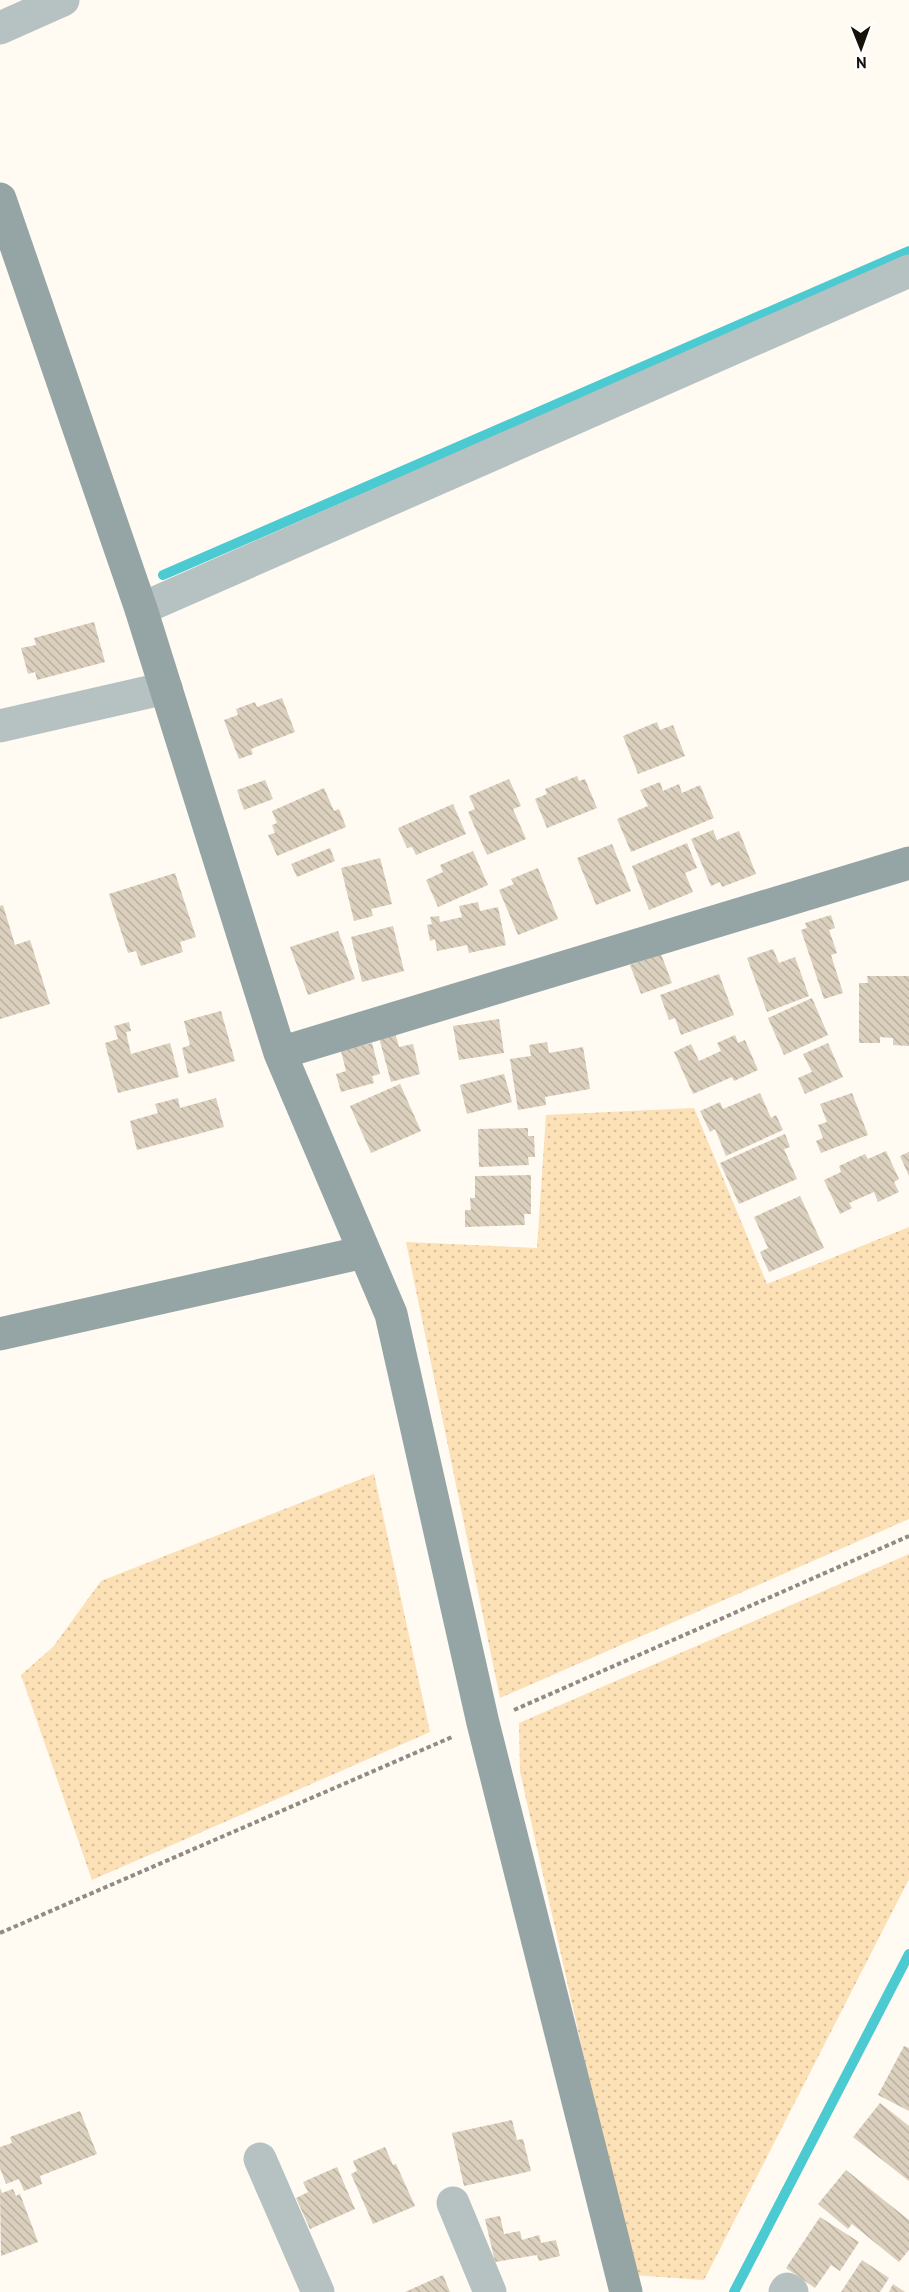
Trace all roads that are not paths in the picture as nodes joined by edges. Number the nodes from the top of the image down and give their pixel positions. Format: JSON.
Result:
{"nodes":[{"id":1,"x":63,"y":0,"type":"edge"},
{"id":2,"x":0,"y":28,"type":"edge"},
{"id":3,"x":0,"y":200,"type":"edge"},
{"id":4,"x":909,"y":271,"type":"edge"},
{"id":5,"x":141,"y":609,"type":"junction"},
{"id":6,"x":166,"y":687,"type":"junction"},
{"id":7,"x":0,"y":726,"type":"edge"},
{"id":8,"x":909,"y":862,"type":"edge"},
{"id":9,"x":280,"y":1053,"type":"junction"},
{"id":10,"x":364,"y":1252,"type":"junction"},
{"id":11,"x":0,"y":1334,"type":"edge"},
{"id":12,"x":260,"y":2159,"type":"dead end"},
{"id":13,"x":453,"y":2204,"type":"dead end"},
{"id":14,"x":318,"y":2292,"type":"edge"},
{"id":15,"x":490,"y":2292,"type":"edge"},
{"id":16,"x":626,"y":2292,"type":"edge"},
{"id":17,"x":785,"y":2292,"type":"edge"},
{"id":18,"x":792,"y":2292,"type":"edge"}],
"edges":[{"from":1,"to":2,"type":"street"},
{"from":3,"to":5,"type":"street"},
{"from":4,"to":5,"type":"street"},
{"from":5,"to":6,"type":"street"},
{"from":6,"to":7,"type":"street"},
{"from":6,"to":9,"type":"street"},
{"from":8,"to":9,"type":"street"},
{"from":9,"to":10,"type":"street"},
{"from":10,"to":11,"type":"street"},
{"from":10,"to":16,"type":"street"},
{"from":12,"to":14,"type":"street"},
{"from":13,"to":15,"type":"street"},
{"from":17,"to":18,"type":"street"}]}
